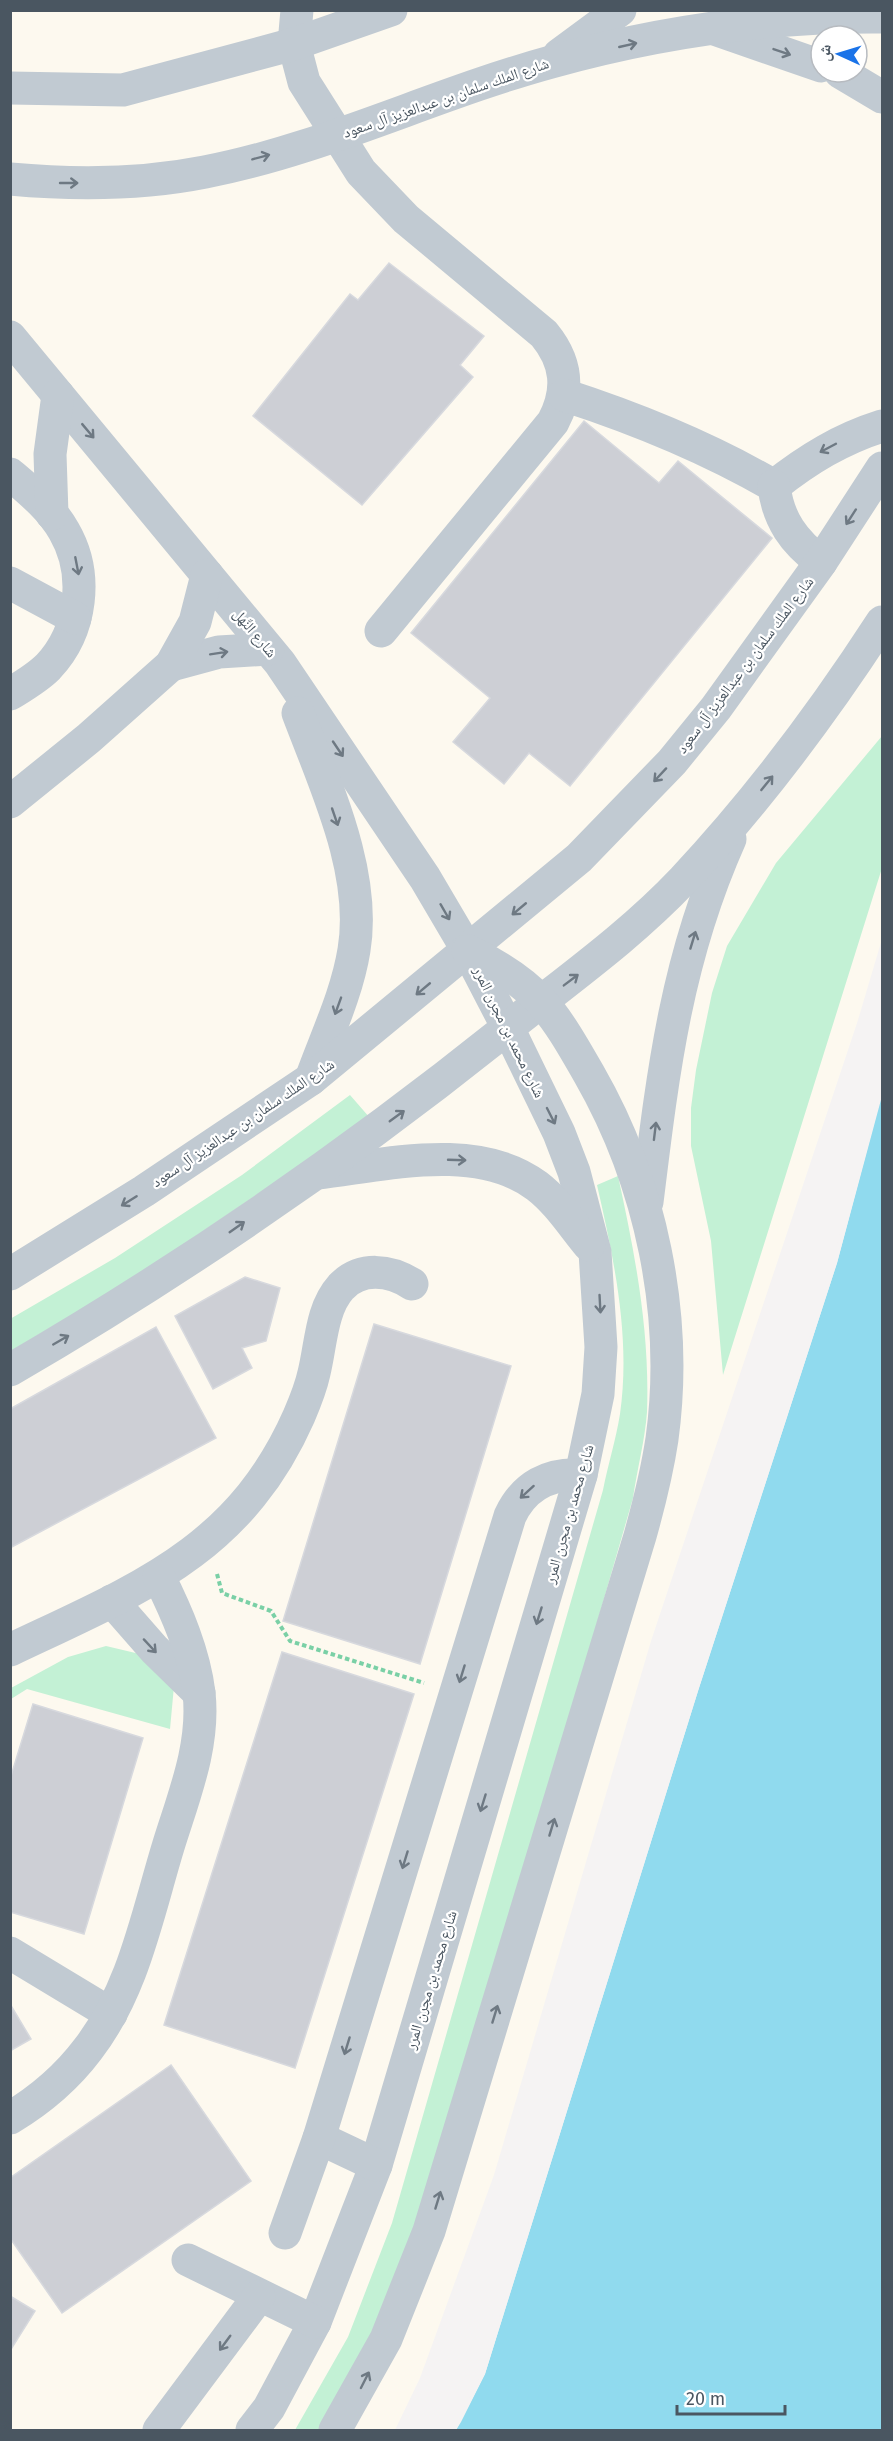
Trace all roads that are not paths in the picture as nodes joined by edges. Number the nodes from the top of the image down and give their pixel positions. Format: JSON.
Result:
{"nodes":[{"id":1,"x":297,"y":10,"type":"edge"},
{"id":2,"x":391,"y":10,"type":"edge"},
{"id":3,"x":620,"y":10,"type":"edge"},
{"id":4,"x":882,"y":17,"type":"edge"},
{"id":5,"x":707,"y":27,"type":"junction"},
{"id":6,"x":294,"y":44,"type":"junction"},
{"id":7,"x":551,"y":62,"type":"junction"},
{"id":8,"x":809,"y":62,"type":"edge"},
{"id":9,"x":861,"y":84,"type":"edge"},
{"id":10,"x":10,"y":88,"type":"edge"},
{"id":11,"x":882,"y":96,"type":"edge"},
{"id":12,"x":337,"y":135,"type":"junction"},
{"id":13,"x":10,"y":179,"type":"edge"},
{"id":14,"x":10,"y":337,"type":"edge"},
{"id":15,"x":58,"y":395,"type":"junction"},
{"id":16,"x":564,"y":395,"type":"junction"},
{"id":17,"x":882,"y":426,"type":"edge"},
{"id":18,"x":882,"y":468,"type":"edge"},
{"id":19,"x":10,"y":474,"type":"edge"},
{"id":20,"x":774,"y":486,"type":"junction"},
{"id":21,"x":52,"y":514,"type":"junction"},
{"id":22,"x":821,"y":562,"type":"junction"},
{"id":23,"x":207,"y":575,"type":"junction"},
{"id":24,"x":10,"y":583,"type":"edge"},
{"id":25,"x":75,"y":618,"type":"junction"},
{"id":26,"x":882,"y":622,"type":"edge"},
{"id":27,"x":381,"y":631,"type":"dead end"},
{"id":28,"x":274,"y":656,"type":"junction"},
{"id":29,"x":171,"y":666,"type":"junction"},
{"id":30,"x":10,"y":694,"type":"edge"},
{"id":31,"x":10,"y":802,"type":"edge"},
{"id":32,"x":740,"y":816,"type":"junction"},
{"id":33,"x":468,"y":951,"type":"junction"},
{"id":34,"x":543,"y":1002,"type":"junction"},
{"id":35,"x":508,"y":1028,"type":"junction"},
{"id":36,"x":311,"y":1079,"type":"junction"},
{"id":37,"x":315,"y":1173,"type":"junction"},
{"id":38,"x":646,"y":1209,"type":"junction"},
{"id":39,"x":595,"y":1252,"type":"junction"},
{"id":40,"x":10,"y":1274,"type":"edge"},
{"id":41,"x":412,"y":1284,"type":"dead end"},
{"id":42,"x":10,"y":1370,"type":"edge"},
{"id":43,"x":581,"y":1475,"type":"junction"},
{"id":44,"x":159,"y":1577,"type":"junction"},
{"id":45,"x":112,"y":1601,"type":"junction"},
{"id":46,"x":10,"y":1650,"type":"edge"},
{"id":47,"x":199,"y":1694,"type":"junction"},
{"id":48,"x":10,"y":1953,"type":"edge"},
{"id":49,"x":111,"y":2014,"type":"junction"},
{"id":50,"x":10,"y":2118,"type":"edge"},
{"id":51,"x":319,"y":2138,"type":"junction"},
{"id":52,"x":376,"y":2165,"type":"junction"},
{"id":53,"x":285,"y":2233,"type":"dead end"},
{"id":54,"x":188,"y":2260,"type":"dead end"},
{"id":55,"x":259,"y":2296,"type":"junction"},
{"id":56,"x":315,"y":2322,"type":"junction"},
{"id":57,"x":159,"y":2430,"type":"edge"},
{"id":58,"x":252,"y":2430,"type":"edge"},
{"id":59,"x":335,"y":2430,"type":"edge"}],
"edges":[{"from":1,"to":6,"type":"street"},
{"from":2,"to":6,"type":"street"},
{"from":3,"to":7,"type":"street"},
{"from":4,"to":5,"type":"street","name":"شارع الملك سلمان بن عبدالعزيز آل سعود"},
{"from":7,"to":5,"type":"street","name":"شارع الملك سلمان بن عبدالعزيز آل سعود","one_way":true},
{"from":5,"to":8,"type":"street","one_way":true},
{"from":6,"to":10,"type":"street"},
{"from":6,"to":12,"type":"street"},
{"from":7,"to":12,"type":"street","name":"شارع الملك سلمان بن عبدالعزيز آل سعود"},
{"from":9,"to":11,"type":"street"},
{"from":13,"to":12,"type":"street","name":"شارع الملك سلمان بن عبدالعزيز آل سعود","one_way":true},
{"from":12,"to":16,"type":"street"},
{"from":14,"to":15,"type":"street","name":"شارع النَّهل"},
{"from":15,"to":21,"type":"street"},
{"from":15,"to":23,"type":"street","name":"شارع النَّهل","one_way":true},
{"from":16,"to":20,"type":"street"},
{"from":16,"to":27,"type":"street"},
{"from":17,"to":20,"type":"street","one_way":true},
{"from":18,"to":22,"type":"street","name":"شارع الملك سلمان بن عبدالعزيز آل سعود","one_way":true},
{"from":19,"to":21,"type":"street"},
{"from":20,"to":22,"type":"street"},
{"from":21,"to":25,"type":"street","one_way":true},
{"from":22,"to":33,"type":"street","name":"شارع الملك سلمان بن عبدالعزيز آل سعود","one_way":true},
{"from":23,"to":28,"type":"street","name":"شارع النَّهل"},
{"from":23,"to":29,"type":"street"},
{"from":24,"to":25,"type":"street"},
{"from":25,"to":30,"type":"street"},
{"from":32,"to":26,"type":"street","one_way":true},
{"from":29,"to":28,"type":"street","one_way":true},
{"from":28,"to":33,"type":"street","name":"شارع النَّهل","one_way":true},
{"from":28,"to":36,"type":"street","one_way":true},
{"from":29,"to":31,"type":"street"},
{"from":34,"to":32,"type":"street","one_way":true},
{"from":38,"to":32,"type":"street","one_way":true},
{"from":33,"to":34,"type":"street","name":"شارع محمد بن مجرن المرر"},
{"from":33,"to":35,"type":"street","name":"شارع محمد بن مجرن المرر"},
{"from":33,"to":36,"type":"street","name":"شارع الملك سلمان بن عبدالعزيز آل سعود","one_way":true},
{"from":34,"to":35,"type":"street"},
{"from":34,"to":38,"type":"street","name":"شارع محمد بن مجرن المرر"},
{"from":37,"to":35,"type":"street","one_way":true},
{"from":35,"to":39,"type":"street","name":"شارع محمد بن مجرن المرر","one_way":true},
{"from":36,"to":40,"type":"street","name":"شارع الملك سلمان بن عبدالعزيز آل سعود","one_way":true},
{"from":37,"to":39,"type":"street","one_way":true},
{"from":42,"to":37,"type":"street","one_way":true},
{"from":59,"to":38,"type":"street","name":"شارع محمد بن مجرن المرر","one_way":true},
{"from":39,"to":43,"type":"street","name":"شارع محمد بن مجرن المرر","one_way":true},
{"from":41,"to":44,"type":"street"},
{"from":43,"to":51,"type":"street","one_way":true},
{"from":43,"to":52,"type":"street","name":"شارع محمد بن مجرن المرر","one_way":true},
{"from":44,"to":45,"type":"street"},
{"from":44,"to":47,"type":"street"},
{"from":45,"to":46,"type":"street"},
{"from":45,"to":47,"type":"street","one_way":true},
{"from":47,"to":49,"type":"street"},
{"from":48,"to":49,"type":"street"},
{"from":49,"to":50,"type":"street"},
{"from":51,"to":52,"type":"street"},
{"from":51,"to":53,"type":"street"},
{"from":52,"to":56,"type":"street","name":"شارع محمد بن مجرن المرر"},
{"from":54,"to":55,"type":"street"},
{"from":55,"to":56,"type":"street"},
{"from":55,"to":57,"type":"street","one_way":true},
{"from":56,"to":58,"type":"street","name":"شارع محمد بن مجرن المرر"}]}
